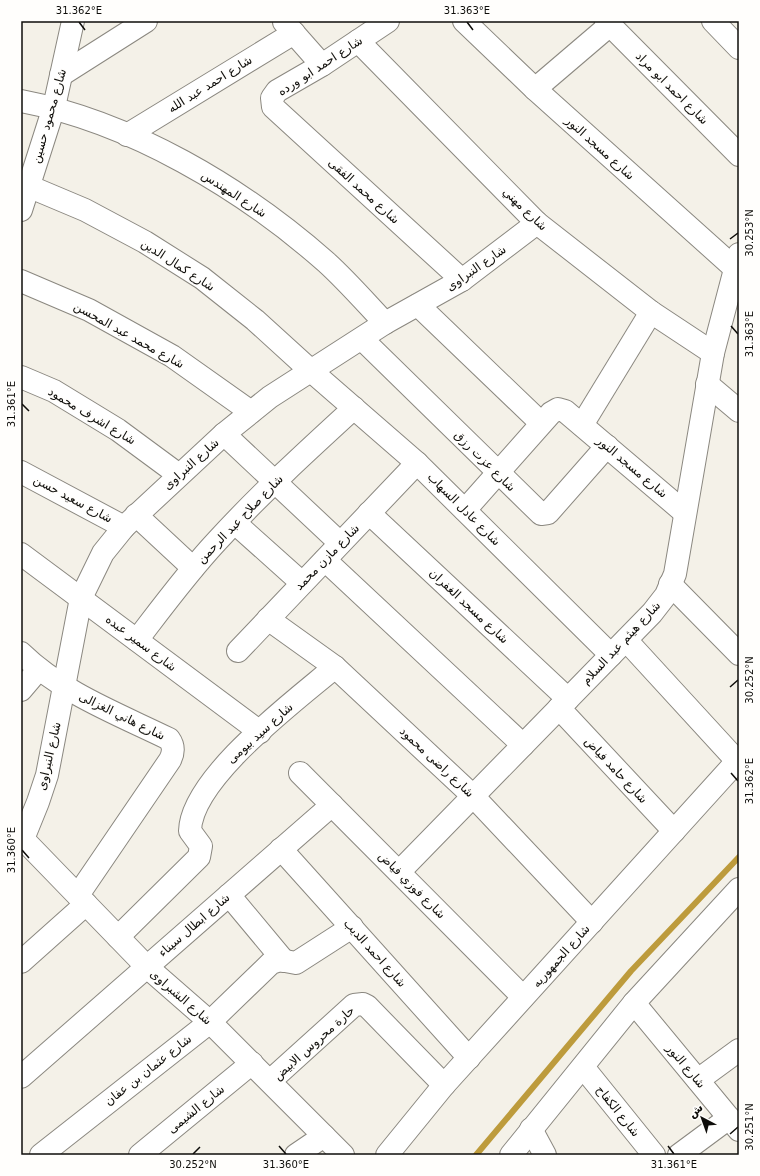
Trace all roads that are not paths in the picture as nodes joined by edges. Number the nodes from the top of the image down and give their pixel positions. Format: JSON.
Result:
{"nodes":[{"id":1,"x":73,"y":21,"type":"edge"},
{"id":2,"x":146,"y":21,"type":"edge"},
{"id":3,"x":388,"y":21,"type":"edge"},
{"id":4,"x":713,"y":21,"type":"edge"},
{"id":5,"x":471,"y":23,"type":"edge"},
{"id":6,"x":608,"y":23,"type":"edge"},
{"id":7,"x":288,"y":27,"type":"edge"},
{"id":8,"x":358,"y":41,"type":"junction"},
{"id":9,"x":739,"y":48,"type":"edge"},
{"id":10,"x":322,"y":65,"type":"junction"},
{"id":11,"x":61,"y":75,"type":"junction"},
{"id":12,"x":535,"y":89,"type":"junction"},
{"id":13,"x":272,"y":98,"type":"joint"},
{"id":14,"x":21,"y":101,"type":"edge"},
{"id":15,"x":54,"y":107,"type":"junction"},
{"id":16,"x":127,"y":135,"type":"junction"},
{"id":17,"x":739,"y":155,"type":"edge"},
{"id":18,"x":28,"y":186,"type":"junction"},
{"id":19,"x":21,"y":210,"type":"edge"},
{"id":20,"x":537,"y":223,"type":"junction"},
{"id":21,"x":738,"y":264,"type":"edge"},
{"id":22,"x":462,"y":280,"type":"junction"},
{"id":23,"x":21,"y":281,"type":"edge"},
{"id":24,"x":418,"y":305,"type":"junction"},
{"id":25,"x":651,"y":312,"type":"junction"},
{"id":26,"x":385,"y":323,"type":"junction"},
{"id":27,"x":362,"y":339,"type":"junction"},
{"id":28,"x":713,"y":353,"type":"junction"},
{"id":29,"x":310,"y":370,"type":"junction"},
{"id":30,"x":21,"y":377,"type":"edge"},
{"id":31,"x":707,"y":384,"type":"junction"},
{"id":32,"x":354,"y":408,"type":"junction"},
{"id":33,"x":739,"y":411,"type":"edge"},
{"id":34,"x":251,"y":412,"type":"junction"},
{"id":35,"x":541,"y":423,"type":"junction"},
{"id":36,"x":582,"y":425,"type":"junction"},
{"id":37,"x":224,"y":434,"type":"junction"},
{"id":38,"x":607,"y":446,"type":"junction"},
{"id":39,"x":417,"y":463,"type":"junction"},
{"id":40,"x":21,"y":472,"type":"edge"},
{"id":41,"x":497,"y":473,"type":"junction"},
{"id":42,"x":179,"y":475,"type":"junction"},
{"id":43,"x":275,"y":482,"type":"junction"},
{"id":44,"x":464,"y":510,"type":"junction"},
{"id":45,"x":684,"y":512,"type":"junction"},
{"id":46,"x":369,"y":513,"type":"junction"},
{"id":47,"x":130,"y":521,"type":"junction"},
{"id":48,"x":235,"y":523,"type":"junction"},
{"id":49,"x":340,"y":543,"type":"junction"},
{"id":50,"x":21,"y":554,"type":"edge"},
{"id":51,"x":325,"y":560,"type":"junction"},
{"id":52,"x":193,"y":568,"type":"junction"},
{"id":53,"x":302,"y":583,"type":"junction"},
{"id":54,"x":670,"y":584,"type":"junction"},
{"id":55,"x":81,"y":598,"type":"junction"},
{"id":56,"x":268,"y":619,"type":"junction"},
{"id":57,"x":137,"y":640,"type":"junction"},
{"id":58,"x":619,"y":647,"type":"junction"},
{"id":59,"x":238,"y":652,"type":"dead end"},
{"id":60,"x":21,"y":653,"type":"edge"},
{"id":61,"x":739,"y":654,"type":"edge"},
{"id":62,"x":335,"y":668,"type":"junction"},
{"id":63,"x":38,"y":670,"type":"junction"},
{"id":64,"x":64,"y":688,"type":"junction"},
{"id":65,"x":21,"y":690,"type":"edge"},
{"id":66,"x":563,"y":704,"type":"junction"},
{"id":67,"x":260,"y":732,"type":"junction"},
{"id":68,"x":523,"y":745,"type":"junction"},
{"id":69,"x":738,"y":760,"type":"edge"},
{"id":70,"x":300,"y":773,"type":"dead end"},
{"id":71,"x":473,"y":796,"type":"junction"},
{"id":72,"x":332,"y":805,"type":"junction"},
{"id":73,"x":674,"y":831,"type":"junction"},
{"id":74,"x":22,"y":838,"type":"edge"},
{"id":75,"x":282,"y":849,"type":"junction"},
{"id":76,"x":399,"y":872,"type":"junction"},
{"id":77,"x":739,"y":889,"type":"edge"},
{"id":78,"x":229,"y":895,"type":"junction"},
{"id":79,"x":82,"y":900,"type":"junction"},
{"id":80,"x":592,"y":922,"type":"junction"},
{"id":81,"x":352,"y":927,"type":"junction"},
{"id":82,"x":118,"y":937,"type":"junction"},
{"id":83,"x":284,"y":961,"type":"junction"},
{"id":84,"x":21,"y":962,"type":"edge"},
{"id":85,"x":147,"y":967,"type":"junction"},
{"id":86,"x":524,"y":997,"type":"junction"},
{"id":87,"x":634,"y":1003,"type":"junction"},
{"id":88,"x":210,"y":1022,"type":"junction"},
{"id":89,"x":739,"y":1050,"type":"edge"},
{"id":90,"x":469,"y":1058,"type":"junction"},
{"id":91,"x":252,"y":1063,"type":"junction"},
{"id":92,"x":583,"y":1066,"type":"junction"},
{"id":93,"x":23,"y":1071,"type":"edge"},
{"id":94,"x":698,"y":1080,"type":"junction"},
{"id":95,"x":270,"y":1081,"type":"junction"},
{"id":96,"x":444,"y":1085,"type":"junction"},
{"id":97,"x":734,"y":1124,"type":"edge"},
{"id":98,"x":531,"y":1129,"type":"junction"},
{"id":99,"x":324,"y":1136,"type":"junction"},
{"id":100,"x":41,"y":1155,"type":"edge"},
{"id":101,"x":140,"y":1155,"type":"edge"},
{"id":102,"x":296,"y":1155,"type":"edge"},
{"id":103,"x":343,"y":1155,"type":"edge"},
{"id":104,"x":387,"y":1155,"type":"edge"},
{"id":105,"x":511,"y":1155,"type":"edge"},
{"id":106,"x":546,"y":1155,"type":"edge"},
{"id":107,"x":654,"y":1155,"type":"edge"},
{"id":108,"x":680,"y":1155,"type":"edge"}],
"edges":[{"from":1,"to":11,"type":"street","name":"شارع محمود حسين"},
{"from":2,"to":11,"type":"street"},
{"from":3,"to":8,"type":"street","name":"شارع احمد ابو ورده"},
{"from":4,"to":9,"type":"street"},
{"from":5,"to":12,"type":"street","name":"شارع مسجد النور"},
{"from":6,"to":12,"type":"street"},
{"from":6,"to":17,"type":"street","name":"شارع احمد ابو مراد"},
{"from":7,"to":10,"type":"street"},
{"from":7,"to":16,"type":"street","name":"شارع احمد عبد الله"},
{"from":8,"to":10,"type":"street","name":"شارع احمد ابو ورده"},
{"from":8,"to":20,"type":"street","name":"شارع مهني"},
{"from":10,"to":13,"type":"street","name":"شارع احمد ابو ورده"},
{"from":11,"to":15,"type":"street","name":"شارع محمود حسين"},
{"from":12,"to":21,"type":"street","name":"شارع مسجد النور"},
{"from":13,"to":22,"type":"street","name":"شارع محمد الفقى"},
{"from":14,"to":15,"type":"street","name":"شارع المهندس"},
{"from":15,"to":16,"type":"street","name":"شارع المهندس"},
{"from":15,"to":18,"type":"street","name":"شارع محمود حسين"},
{"from":16,"to":26,"type":"street","name":"شارع المهندس"},
{"from":18,"to":19,"type":"street","name":"شارع محمود حسين"},
{"from":18,"to":29,"type":"street","name":"شارع كمال الدين"},
{"from":20,"to":22,"type":"street","name":"شارع النبراوى"},
{"from":20,"to":25,"type":"street","name":"شارع مهني"},
{"from":21,"to":28,"type":"street","name":"شارع هيثم عبد السلام"},
{"from":22,"to":24,"type":"street","name":"شارع النبراوى"},
{"from":23,"to":34,"type":"street","name":"شارع محمد عبد المحسن"},
{"from":24,"to":26,"type":"street","name":"شارع النبراوى"},
{"from":24,"to":35,"type":"street"},
{"from":25,"to":28,"type":"street","name":"شارع مهني"},
{"from":25,"to":36,"type":"street"},
{"from":26,"to":27,"type":"street","name":"شارع النبراوى"},
{"from":27,"to":29,"type":"street","name":"شارع النبراوى"},
{"from":27,"to":41,"type":"street","name":"شارع عزت رزق"},
{"from":28,"to":31,"type":"street","name":"شارع هيثم عبد السلام"},
{"from":29,"to":32,"type":"street","name":"شارع عادل السهاب"},
{"from":29,"to":34,"type":"street","name":"شارع النبراوى"},
{"from":30,"to":42,"type":"street","name":"شارع اشرف محمود"},
{"from":31,"to":33,"type":"street"},
{"from":31,"to":45,"type":"street","name":"شارع هيثم عبد السلام"},
{"from":32,"to":39,"type":"street","name":"شارع عادل السهاب"},
{"from":32,"to":43,"type":"street","name":"شارع صلاح عبد الرحمن"},
{"from":34,"to":37,"type":"street","name":"شارع النبراوى"},
{"from":35,"to":36,"type":"street","name":"شارع مسجد النور"},
{"from":35,"to":41,"type":"street"},
{"from":36,"to":38,"type":"street","name":"شارع مسجد النور"},
{"from":37,"to":42,"type":"street","name":"شارع النبراوى"},
{"from":37,"to":43,"type":"street"},
{"from":38,"to":41,"type":"street","name":"شارع عزت رزق"},
{"from":38,"to":45,"type":"street","name":"شارع مسجد النور"},
{"from":39,"to":44,"type":"street","name":"شارع عادل السهاب"},
{"from":39,"to":46,"type":"street","name":"شارع مازن محمد"},
{"from":40,"to":47,"type":"street","name":"شارع سعيد حسن"},
{"from":41,"to":44,"type":"street"},
{"from":42,"to":47,"type":"street","name":"شارع النبراوى"},
{"from":43,"to":48,"type":"street","name":"شارع صلاح عبد الرحمن"},
{"from":43,"to":49,"type":"street"},
{"from":44,"to":58,"type":"street","name":"شارع عادل السهاب"},
{"from":45,"to":54,"type":"street","name":"شارع هيثم عبد السلام"},
{"from":46,"to":49,"type":"street","name":"شارع مازن محمد"},
{"from":46,"to":66,"type":"street","name":"شارع مسجد الغفران"},
{"from":47,"to":52,"type":"street","name":"شارع سعيد حسن"},
{"from":47,"to":55,"type":"street","name":"شارع النبراوى"},
{"from":48,"to":52,"type":"street","name":"شارع صلاح عبد الرحمن"},
{"from":48,"to":53,"type":"street"},
{"from":49,"to":51,"type":"street","name":"شارع مازن محمد"},
{"from":50,"to":55,"type":"street","name":"شارع سمير عبده"},
{"from":51,"to":53,"type":"street","name":"شارع مازن محمد"},
{"from":51,"to":68,"type":"street"},
{"from":52,"to":57,"type":"street","name":"شارع صلاح عبد الرحمن"},
{"from":53,"to":56,"type":"street","name":"شارع مازن محمد"},
{"from":54,"to":58,"type":"street","name":"شارع هيثم عبد السلام"},
{"from":54,"to":61,"type":"street"},
{"from":55,"to":57,"type":"street","name":"شارع سمير عبده"},
{"from":55,"to":64,"type":"street","name":"شارع النبراوى"},
{"from":56,"to":59,"type":"street","name":"شارع مازن محمد"},
{"from":56,"to":62,"type":"street","name":"شارع راضى محمود"},
{"from":57,"to":67,"type":"street","name":"شارع سمير عبده"},
{"from":58,"to":66,"type":"street","name":"شارع هيثم عبد السلام"},
{"from":58,"to":69,"type":"street","name":"شارع عادل السهاب"},
{"from":60,"to":63,"type":"street","name":"شارع هاني الغزالى"},
{"from":62,"to":67,"type":"street","name":"شارع سيد بيومى"},
{"from":62,"to":71,"type":"street","name":"شارع راضى محمود"},
{"from":63,"to":64,"type":"street","name":"شارع هاني الغزالى"},
{"from":63,"to":65,"type":"street"},
{"from":64,"to":74,"type":"street","name":"شارع النبراوى"},
{"from":64,"to":79,"type":"street","name":"شارع هاني الغزالى"},
{"from":66,"to":68,"type":"street","name":"شارع هيثم عبد السلام"},
{"from":66,"to":73,"type":"street","name":"شارع حامد فياض"},
{"from":67,"to":82,"type":"street","name":"شارع سيد بيومى"},
{"from":68,"to":71,"type":"street","name":"شارع هيثم عبد السلام"},
{"from":69,"to":73,"type":"street","name":"شارع الجمهوريه"},
{"from":70,"to":72,"type":"street","name":"شارع فوزي فياض"},
{"from":71,"to":76,"type":"street","name":"شارع هيثم عبد السلام"},
{"from":71,"to":80,"type":"street","name":"شارع راضى محمود"},
{"from":72,"to":75,"type":"street","name":"شارع ابطال سيناء"},
{"from":72,"to":76,"type":"street","name":"شارع فوزي فياض"},
{"from":73,"to":80,"type":"street","name":"شارع الجمهوريه"},
{"from":74,"to":79,"type":"street","name":"شارع الشبراوى"},
{"from":75,"to":78,"type":"street","name":"شارع ابطال سيناء"},
{"from":75,"to":81,"type":"street","name":"شارع احمد الديب"},
{"from":76,"to":86,"type":"street","name":"شارع فوزي فياض"},
{"from":77,"to":87,"type":"street"},
{"from":78,"to":83,"type":"street"},
{"from":78,"to":85,"type":"street","name":"شارع ابطال سيناء"},
{"from":79,"to":82,"type":"street","name":"شارع الشبراوى"},
{"from":79,"to":84,"type":"street"},
{"from":80,"to":86,"type":"street","name":"شارع الجمهوريه"},
{"from":81,"to":83,"type":"street","name":"شارع عثمان بن عفان"},
{"from":81,"to":90,"type":"street","name":"شارع احمد الديب"},
{"from":82,"to":85,"type":"street","name":"شارع الشبراوى"},
{"from":83,"to":88,"type":"street","name":"شارع عثمان بن عفان"},
{"from":85,"to":88,"type":"street","name":"شارع الشبراوى"},
{"from":85,"to":93,"type":"street","name":"شارع ابطال سيناء"},
{"from":86,"to":90,"type":"street","name":"شارع الجمهوريه"},
{"from":87,"to":92,"type":"street"},
{"from":87,"to":94,"type":"street","name":"شارع النور"},
{"from":88,"to":91,"type":"street","name":"شارع الشبراوى"},
{"from":88,"to":100,"type":"street","name":"شارع عثمان بن عفان"},
{"from":89,"to":94,"type":"street"},
{"from":90,"to":96,"type":"street","name":"شارع الجمهوريه"},
{"from":91,"to":95,"type":"street","name":"شارع الشبراوى"},
{"from":91,"to":101,"type":"street","name":"شارع الشيمى"},
{"from":92,"to":98,"type":"street"},
{"from":92,"to":107,"type":"street","name":"شارع الكفاح"},
{"from":94,"to":97,"type":"street","name":"شارع النور"},
{"from":95,"to":96,"type":"street","name":"حارة محروس الابيض"},
{"from":95,"to":99,"type":"street","name":"شارع الشبراوى"},
{"from":96,"to":104,"type":"street","name":"شارع الجمهوريه"},
{"from":97,"to":108,"type":"street"},
{"from":98,"to":105,"type":"street"},
{"from":98,"to":106,"type":"street"},
{"from":99,"to":102,"type":"street"},
{"from":99,"to":103,"type":"street","name":"شارع الشبراوى"}]}
